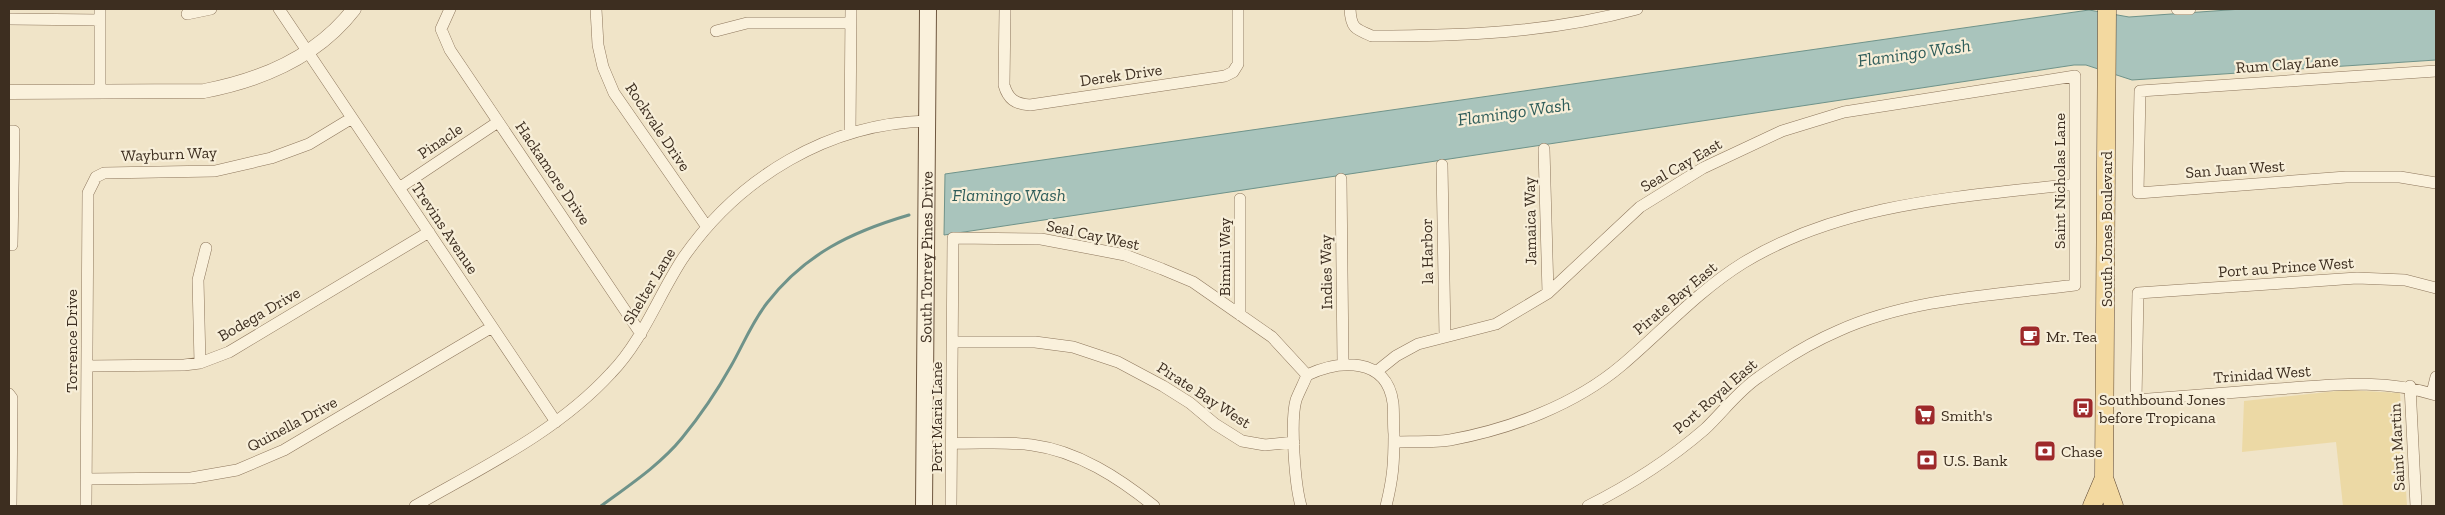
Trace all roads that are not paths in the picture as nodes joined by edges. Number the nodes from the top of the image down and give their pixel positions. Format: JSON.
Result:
{"nodes":[{"id":1,"x":211,"y":9,"type":"edge"},
{"id":2,"x":279,"y":9,"type":"edge"},
{"id":3,"x":354,"y":9,"type":"edge"},
{"id":4,"x":450,"y":9,"type":"edge"},
{"id":5,"x":596,"y":9,"type":"edge"},
{"id":6,"x":851,"y":9,"type":"edge"},
{"id":7,"x":928,"y":9,"type":"edge"},
{"id":8,"x":1005,"y":9,"type":"edge"},
{"id":9,"x":1238,"y":9,"type":"edge"},
{"id":10,"x":1350,"y":9,"type":"edge"},
{"id":11,"x":1637,"y":9,"type":"edge"},
{"id":12,"x":2108,"y":9,"type":"edge"},
{"id":13,"x":2177,"y":9,"type":"edge"},
{"id":14,"x":2190,"y":9,"type":"edge"},
{"id":15,"x":100,"y":14,"type":"edge"},
{"id":16,"x":187,"y":14,"type":"dead end"},
{"id":17,"x":9,"y":19,"type":"edge"},
{"id":18,"x":851,"y":23,"type":"junction"},
{"id":19,"x":716,"y":31,"type":"dead end"},
{"id":20,"x":308,"y":52,"type":"junction"},
{"id":21,"x":2436,"y":71,"type":"edge"},
{"id":22,"x":2075,"y":76,"type":"joint"},
{"id":23,"x":2140,"y":90,"type":"joint"},
{"id":24,"x":9,"y":92,"type":"edge"},
{"id":25,"x":100,"y":92,"type":"junction"},
{"id":26,"x":352,"y":118,"type":"junction"},
{"id":27,"x":928,"y":121,"type":"junction"},
{"id":28,"x":498,"y":122,"type":"junction"},
{"id":29,"x":9,"y":131,"type":"edge"},
{"id":30,"x":850,"y":133,"type":"junction"},
{"id":31,"x":1544,"y":149,"type":"dead end"},
{"id":32,"x":1442,"y":165,"type":"dead end"},
{"id":33,"x":96,"y":177,"type":"joint"},
{"id":34,"x":1341,"y":180,"type":"dead end"},
{"id":35,"x":2436,"y":183,"type":"edge"},
{"id":36,"x":2075,"y":184,"type":"junction"},
{"id":37,"x":399,"y":188,"type":"junction"},
{"id":38,"x":1240,"y":199,"type":"dead end"},
{"id":39,"x":707,"y":227,"type":"junction"},
{"id":40,"x":429,"y":232,"type":"junction"},
{"id":41,"x":953,"y":238,"type":"joint"},
{"id":42,"x":12,"y":245,"type":"dead end"},
{"id":43,"x":206,"y":248,"type":"dead end"},
{"id":44,"x":2075,"y":285,"type":"joint"},
{"id":45,"x":2436,"y":288,"type":"edge"},
{"id":46,"x":1548,"y":293,"type":"junction"},
{"id":47,"x":2138,"y":293,"type":"joint"},
{"id":48,"x":1240,"y":315,"type":"junction"},
{"id":49,"x":492,"y":327,"type":"junction"},
{"id":50,"x":641,"y":334,"type":"junction"},
{"id":51,"x":1445,"y":337,"type":"junction"},
{"id":52,"x":952,"y":342,"type":"junction"},
{"id":53,"x":200,"y":363,"type":"junction"},
{"id":54,"x":1343,"y":363,"type":"junction"},
{"id":55,"x":87,"y":366,"type":"junction"},
{"id":56,"x":1376,"y":372,"type":"junction"},
{"id":57,"x":1307,"y":375,"type":"junction"},
{"id":58,"x":2436,"y":377,"type":"edge"},
{"id":59,"x":2410,"y":386,"type":"junction"},
{"id":60,"x":9,"y":394,"type":"edge"},
{"id":61,"x":2434,"y":394,"type":"edge"},
{"id":62,"x":556,"y":422,"type":"junction"},
{"id":63,"x":1294,"y":442,"type":"junction"},
{"id":64,"x":1394,"y":442,"type":"junction"},
{"id":65,"x":952,"y":443,"type":"junction"},
{"id":66,"x":2104,"y":478,"type":"junction"},
{"id":67,"x":86,"y":479,"type":"junction"},
{"id":68,"x":11,"y":506,"type":"edge"},
{"id":69,"x":86,"y":506,"type":"edge"},
{"id":70,"x":415,"y":506,"type":"edge"},
{"id":71,"x":924,"y":506,"type":"edge"},
{"id":72,"x":951,"y":506,"type":"edge"},
{"id":73,"x":1154,"y":506,"type":"edge"},
{"id":74,"x":1301,"y":506,"type":"edge"},
{"id":75,"x":1386,"y":506,"type":"edge"},
{"id":76,"x":1588,"y":506,"type":"edge"},
{"id":77,"x":2092,"y":506,"type":"edge"},
{"id":78,"x":2114,"y":506,"type":"edge"},
{"id":79,"x":2416,"y":506,"type":"edge"}],
"edges":[{"from":1,"to":16,"type":"street"},
{"from":2,"to":20,"type":"street","name":"Trevins Avenue"},
{"from":3,"to":20,"type":"street"},
{"from":4,"to":28,"type":"street","name":"Hackamore Drive"},
{"from":5,"to":39,"type":"street","name":"Rockvale Drive"},
{"from":6,"to":18,"type":"street"},
{"from":7,"to":27,"type":"main road","name":"South Torrey Pines Drive"},
{"from":8,"to":9,"type":"street","name":"Derek Drive"},
{"from":10,"to":11,"type":"street"},
{"from":12,"to":66,"type":"main road","name":"South Jones Boulevard"},
{"from":13,"to":14,"type":"street"},
{"from":15,"to":17,"type":"street"},
{"from":15,"to":25,"type":"street"},
{"from":18,"to":19,"type":"street"},
{"from":18,"to":30,"type":"street"},
{"from":20,"to":25,"type":"street"},
{"from":20,"to":26,"type":"street","name":"Trevins Avenue"},
{"from":21,"to":23,"type":"street","name":"Rum Clay Lane"},
{"from":22,"to":36,"type":"street","name":"Saint Nicholas Lane"},
{"from":22,"to":46,"type":"street","name":"Seal Cay East"},
{"from":23,"to":35,"type":"street","name":"San Juan West"},
{"from":24,"to":25,"type":"street"},
{"from":26,"to":33,"type":"street","name":"Wayburn Way"},
{"from":26,"to":37,"type":"street","name":"Trevins Avenue"},
{"from":27,"to":30,"type":"street","name":"Shelter Lane"},
{"from":27,"to":71,"type":"main road","name":"South Torrey Pines Drive"},
{"from":28,"to":37,"type":"street","name":"Pinacle"},
{"from":28,"to":50,"type":"street","name":"Hackamore Drive"},
{"from":29,"to":42,"type":"street"},
{"from":30,"to":39,"type":"street","name":"Shelter Lane"},
{"from":31,"to":46,"type":"street","name":"Jamaica Way"},
{"from":32,"to":51,"type":"street","name":"la Harbor"},
{"from":33,"to":55,"type":"street","name":"Torrence Drive"},
{"from":34,"to":54,"type":"street","name":"Indies Way"},
{"from":36,"to":44,"type":"street","name":"Saint Nicholas Lane"},
{"from":36,"to":64,"type":"street","name":"Pirate Bay East"},
{"from":37,"to":40,"type":"street","name":"Trevins Avenue"},
{"from":38,"to":48,"type":"street","name":"Bimini Way"},
{"from":39,"to":50,"type":"street","name":"Shelter Lane"},
{"from":40,"to":49,"type":"street","name":"Trevins Avenue"},
{"from":40,"to":53,"type":"street","name":"Bodega Drive"},
{"from":41,"to":48,"type":"street","name":"Seal Cay West"},
{"from":41,"to":52,"type":"street","name":"Port Maria Lane"},
{"from":43,"to":53,"type":"street"},
{"from":44,"to":76,"type":"street","name":"Port Royal East"},
{"from":45,"to":47,"type":"street","name":"Port au Prince West"},
{"from":46,"to":51,"type":"street","name":"Seal Cay East"},
{"from":47,"to":59,"type":"street","name":"Trinidad West"},
{"from":48,"to":57,"type":"street","name":"Seal Cay West"},
{"from":49,"to":62,"type":"street","name":"Trevins Avenue"},
{"from":49,"to":67,"type":"street","name":"Quinella Drive"},
{"from":50,"to":62,"type":"street","name":"Shelter Lane"},
{"from":51,"to":56,"type":"street","name":"Seal Cay East"},
{"from":52,"to":63,"type":"street","name":"Pirate Bay West"},
{"from":52,"to":65,"type":"street","name":"Port Maria Lane"},
{"from":53,"to":55,"type":"street","name":"Bodega Drive"},
{"from":54,"to":56,"type":"street"},
{"from":54,"to":57,"type":"street"},
{"from":55,"to":67,"type":"street","name":"Torrence Drive"},
{"from":56,"to":64,"type":"street"},
{"from":57,"to":63,"type":"street"},
{"from":58,"to":61,"type":"street"},
{"from":59,"to":61,"type":"street","name":"Trinidad West"},
{"from":59,"to":79,"type":"street","name":"Saint Martin"},
{"from":60,"to":68,"type":"street"},
{"from":62,"to":70,"type":"street","name":"Shelter Lane"},
{"from":63,"to":74,"type":"street"},
{"from":64,"to":75,"type":"street"},
{"from":65,"to":72,"type":"street","name":"Port Maria Lane"},
{"from":65,"to":73,"type":"street"},
{"from":66,"to":77,"type":"main road","name":"South Jones Boulevard"},
{"from":66,"to":78,"type":"main road","name":"South Jones Boulevard"},
{"from":67,"to":69,"type":"street","name":"Torrence Drive"}]}
